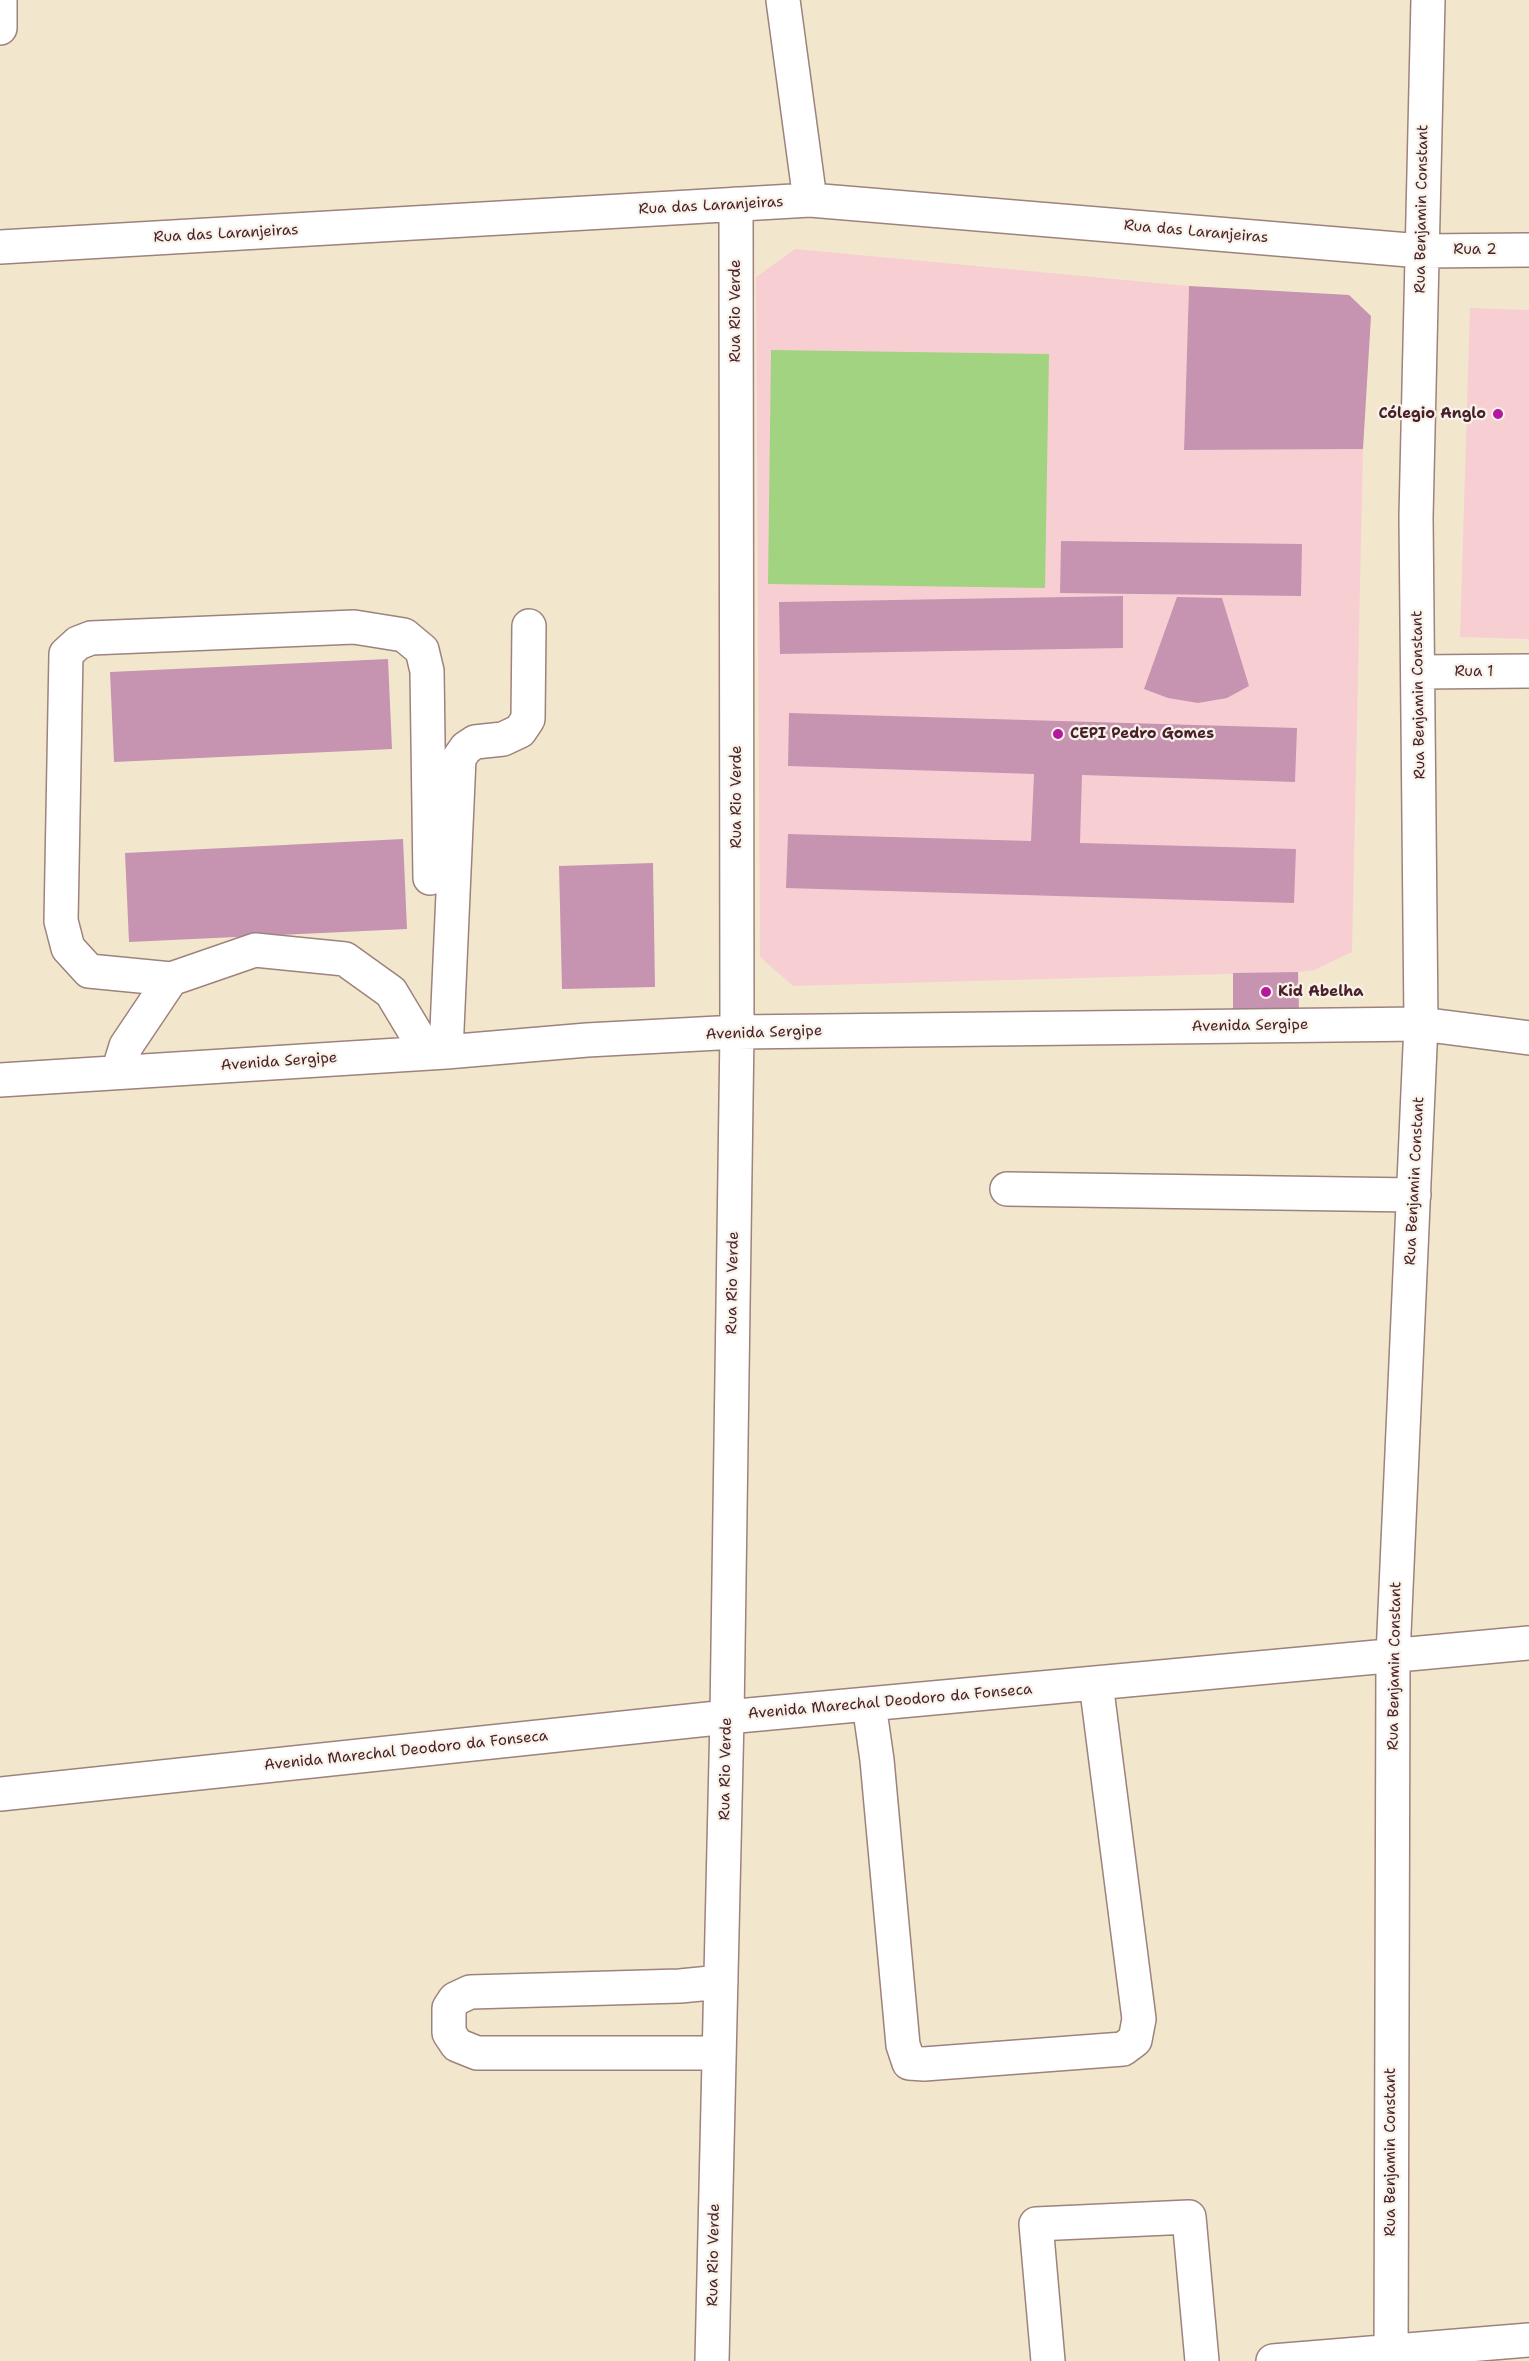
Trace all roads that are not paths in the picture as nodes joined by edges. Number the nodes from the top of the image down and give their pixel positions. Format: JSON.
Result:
{"nodes":[{"id":1,"x":0,"y":0,"type":"edge"},
{"id":2,"x":783,"y":0,"type":"edge"},
{"id":3,"x":1428,"y":0,"type":"edge"},
{"id":4,"x":0,"y":28,"type":"edge"},
{"id":5,"x":810,"y":200,"type":"junction"},
{"id":6,"x":736,"y":204,"type":"junction"},
{"id":7,"x":0,"y":247,"type":"edge"},
{"id":8,"x":1529,"y":250,"type":"edge"},
{"id":9,"x":1421,"y":251,"type":"junction"},
{"id":10,"x":529,"y":626,"type":"dead end"},
{"id":11,"x":1529,"y":671,"type":"edge"},
{"id":12,"x":1419,"y":672,"type":"junction"},
{"id":13,"x":430,"y":878,"type":"dead end"},
{"id":14,"x":171,"y":979,"type":"junction"},
{"id":15,"x":1422,"y":1024,"type":"junction"},
{"id":16,"x":736,"y":1032,"type":"junction"},
{"id":17,"x":1529,"y":1038,"type":"edge"},
{"id":18,"x":436,"y":1052,"type":"junction"},
{"id":19,"x":118,"y":1072,"type":"junction"},
{"id":20,"x":0,"y":1080,"type":"edge"},
{"id":21,"x":1007,"y":1189,"type":"dead end"},
{"id":22,"x":1414,"y":1195,"type":"junction"},
{"id":23,"x":1529,"y":1643,"type":"edge"},
{"id":24,"x":1393,"y":1656,"type":"junction"},
{"id":25,"x":1096,"y":1683,"type":"junction"},
{"id":26,"x":869,"y":1704,"type":"junction"},
{"id":27,"x":727,"y":1717,"type":"junction"},
{"id":28,"x":0,"y":1794,"type":"edge"},
{"id":29,"x":721,"y":1983,"type":"junction"},
{"id":30,"x":719,"y":2053,"type":"junction"},
{"id":31,"x":1529,"y":2340,"type":"edge"},
{"id":32,"x":1391,"y":2357,"type":"edge"},
{"id":33,"x":712,"y":2361,"type":"edge"},
{"id":34,"x":1048,"y":2361,"type":"edge"},
{"id":35,"x":1202,"y":2361,"type":"edge"},
{"id":36,"x":1285,"y":2361,"type":"edge"}],
"edges":[{"from":1,"to":4,"type":"street"},
{"from":2,"to":5,"type":"street"},
{"from":3,"to":9,"type":"street","name":"Rua Benjamin Constant"},
{"from":5,"to":6,"type":"street","name":"Rua das Laranjeiras"},
{"from":5,"to":9,"type":"street","name":"Rua das Laranjeiras"},
{"from":6,"to":7,"type":"street","name":"Rua das Laranjeiras"},
{"from":6,"to":16,"type":"street","name":"Rua Rio Verde"},
{"from":8,"to":9,"type":"street","name":"Rua 2"},
{"from":9,"to":12,"type":"street","name":"Rua Benjamin Constant"},
{"from":10,"to":18,"type":"street"},
{"from":11,"to":12,"type":"street","name":"Rua 1"},
{"from":12,"to":15,"type":"street","name":"Rua Benjamin Constant"},
{"from":13,"to":14,"type":"street"},
{"from":14,"to":18,"type":"street"},
{"from":14,"to":19,"type":"street"},
{"from":15,"to":16,"type":"street","name":"Avenida Sergipe"},
{"from":15,"to":17,"type":"street","name":"Avenida Sergipe"},
{"from":15,"to":22,"type":"street","name":"Rua Benjamin Constant"},
{"from":16,"to":18,"type":"street","name":"Avenida Sergipe"},
{"from":16,"to":27,"type":"street","name":"Rua Rio Verde"},
{"from":18,"to":19,"type":"street","name":"Avenida Sergipe"},
{"from":19,"to":20,"type":"street","name":"Avenida Sergipe"},
{"from":21,"to":22,"type":"street"},
{"from":22,"to":24,"type":"street","name":"Rua Benjamin Constant"},
{"from":23,"to":24,"type":"street","name":"Avenida Marechal Deodoro da Fonseca"},
{"from":24,"to":25,"type":"street","name":"Avenida Marechal Deodoro da Fonseca"},
{"from":24,"to":32,"type":"street","name":"Rua Benjamin Constant"},
{"from":25,"to":26,"type":"street","name":"Avenida Marechal Deodoro da Fonseca"},
{"from":25,"to":26,"type":"street"},
{"from":26,"to":27,"type":"street","name":"Avenida Marechal Deodoro da Fonseca"},
{"from":27,"to":28,"type":"street","name":"Avenida Marechal Deodoro da Fonseca"},
{"from":27,"to":29,"type":"street","name":"Rua Rio Verde"},
{"from":29,"to":30,"type":"street","name":"Rua Rio Verde"},
{"from":29,"to":30,"type":"street"},
{"from":30,"to":33,"type":"street","name":"Rua Rio Verde"},
{"from":31,"to":32,"type":"street"},
{"from":32,"to":36,"type":"street"},
{"from":34,"to":35,"type":"street"}]}
